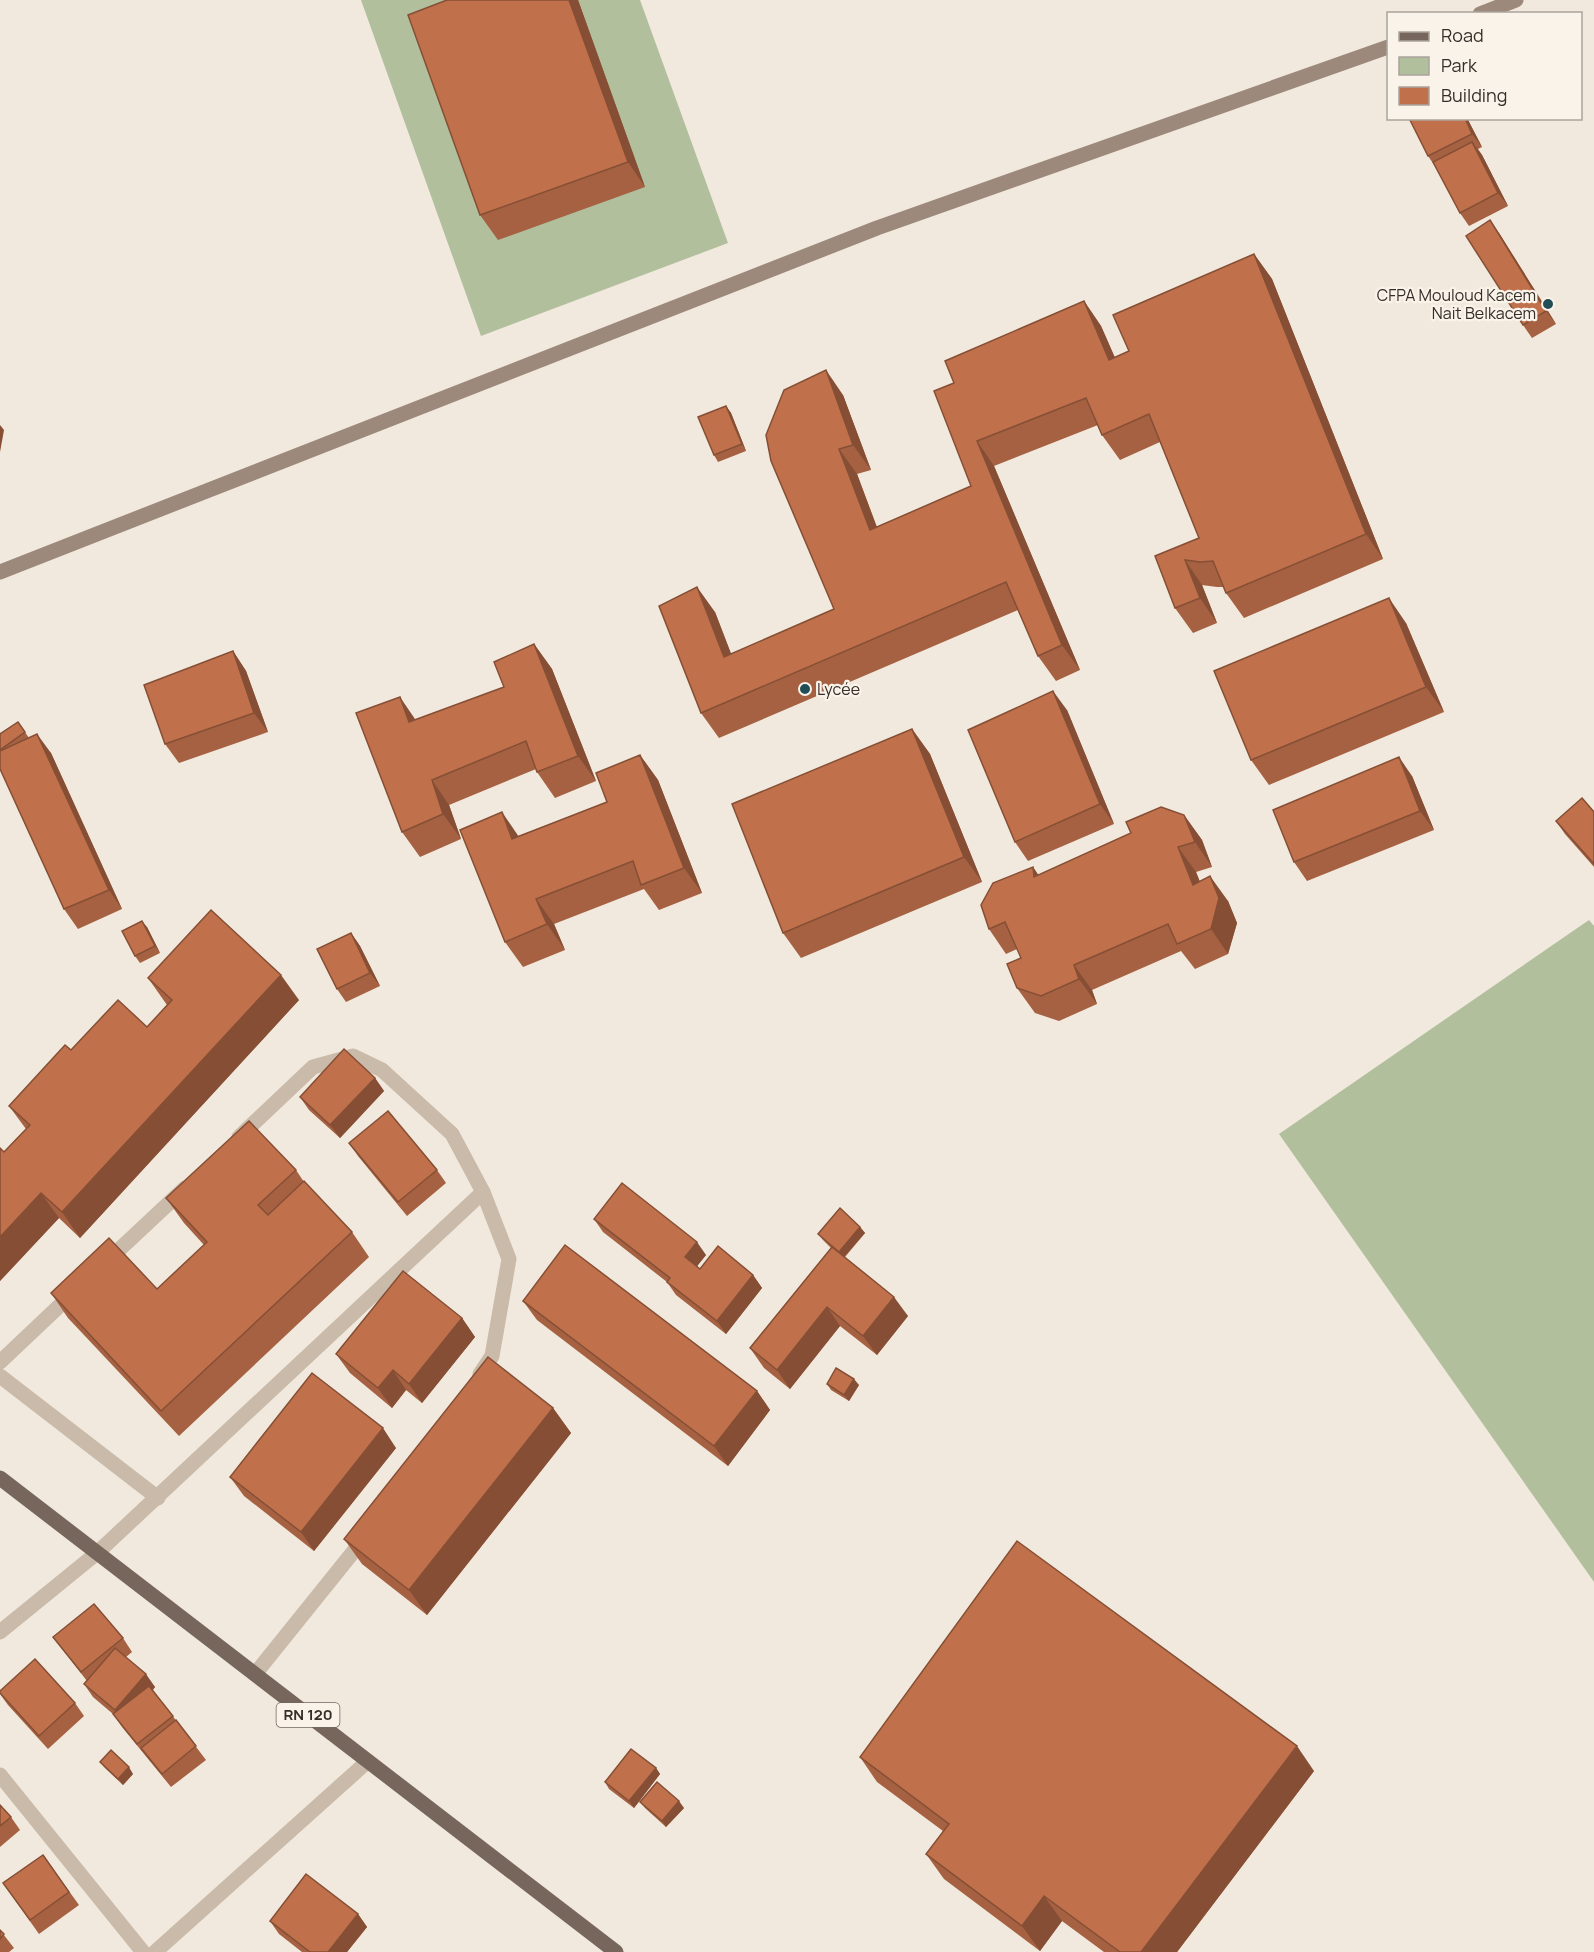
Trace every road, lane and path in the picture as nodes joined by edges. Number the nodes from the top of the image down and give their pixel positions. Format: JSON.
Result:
{"nodes":[{"id":1,"x":1516,"y":0,"type":"edge"},
{"id":2,"x":1485,"y":12,"type":"edge"},
{"id":3,"x":1387,"y":48,"type":"edge"},
{"id":4,"x":0,"y":572,"type":"edge"},
{"id":5,"x":226,"y":1149,"type":"edge"},
{"id":6,"x":200,"y":1174,"type":"edge"},
{"id":7,"x":483,"y":1192,"type":"junction"},
{"id":8,"x":0,"y":1362,"type":"edge"},
{"id":9,"x":0,"y":1376,"type":"edge"},
{"id":10,"x":473,"y":1385,"type":"edge"},
{"id":11,"x":0,"y":1478,"type":"edge"},
{"id":12,"x":158,"y":1498,"type":"junction"},
{"id":13,"x":372,"y":1528,"type":"edge"},
{"id":14,"x":97,"y":1553,"type":"junction"},
{"id":15,"x":0,"y":1632,"type":"edge"},
{"id":16,"x":255,"y":1674,"type":"junction"},
{"id":17,"x":368,"y":1761,"type":"junction"},
{"id":18,"x":0,"y":1775,"type":"edge"},
{"id":19,"x":143,"y":1952,"type":"edge"},
{"id":20,"x":155,"y":1952,"type":"edge"},
{"id":21,"x":616,"y":1952,"type":"edge"}],
"edges":[{"from":1,"to":2,"type":"main road"},
{"from":3,"to":4,"type":"main road"},
{"from":5,"to":7,"type":"street"},
{"from":6,"to":8,"type":"street"},
{"from":7,"to":10,"type":"street"},
{"from":7,"to":12,"type":"street"},
{"from":9,"to":12,"type":"street"},
{"from":11,"to":14,"type":"main road","number":"RN 120"},
{"from":12,"to":14,"type":"street"},
{"from":13,"to":16,"type":"street"},
{"from":14,"to":15,"type":"street"},
{"from":14,"to":16,"type":"main road","number":"RN 120"},
{"from":16,"to":17,"type":"main road","number":"RN 120"},
{"from":17,"to":20,"type":"street"},
{"from":17,"to":21,"type":"main road","number":"RN 120"},
{"from":18,"to":19,"type":"street"}]}
